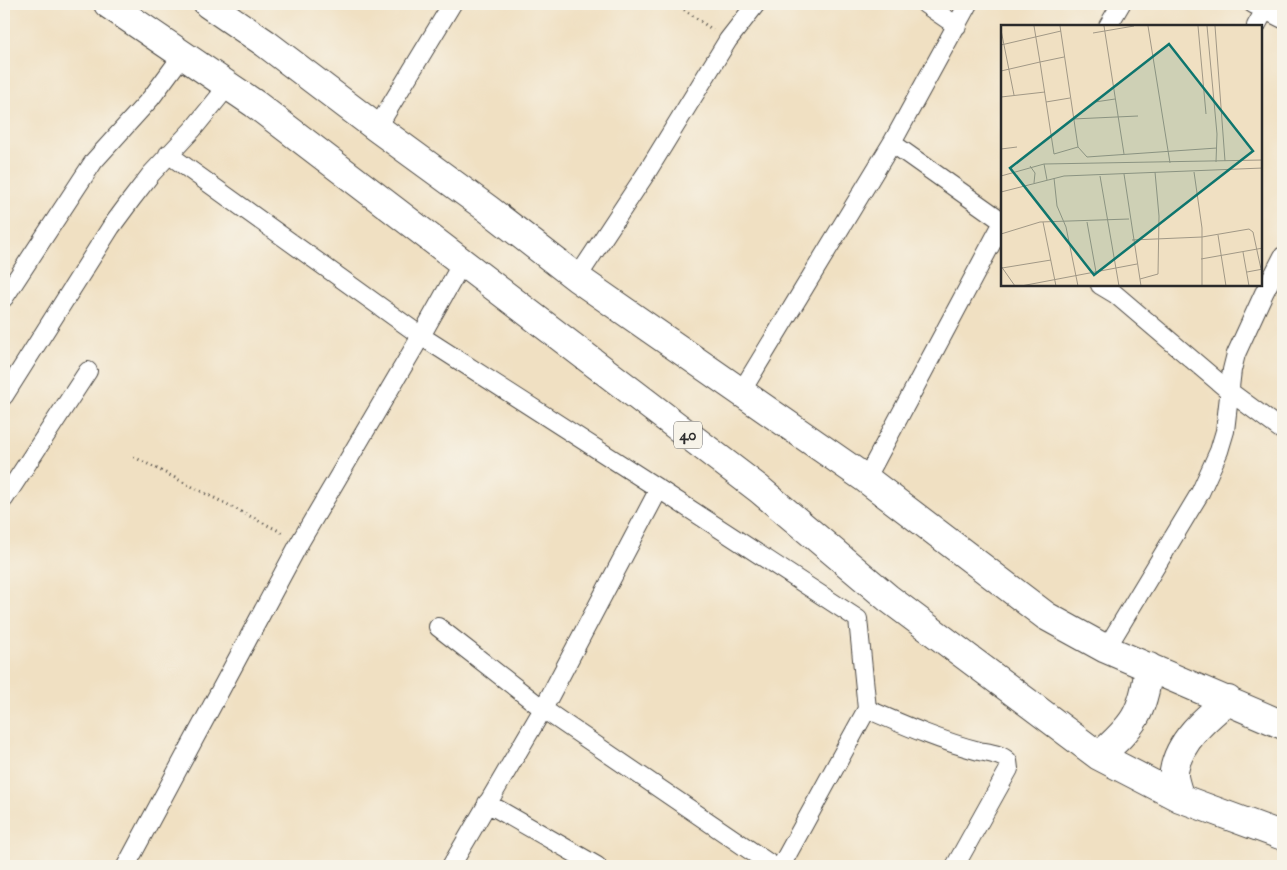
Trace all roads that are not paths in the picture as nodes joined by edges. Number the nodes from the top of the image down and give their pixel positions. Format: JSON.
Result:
{"nodes":[{"id":1,"x":108,"y":4,"type":"edge"},
{"id":2,"x":208,"y":4,"type":"edge"},
{"id":3,"x":452,"y":4,"type":"edge"},
{"id":4,"x":756,"y":4,"type":"edge"},
{"id":5,"x":924,"y":4,"type":"edge"},
{"id":6,"x":968,"y":4,"type":"edge"},
{"id":7,"x":1121,"y":4,"type":"edge"},
{"id":8,"x":1259,"y":7,"type":"edge"},
{"id":9,"x":1283,"y":19,"type":"edge"},
{"id":10,"x":1109,"y":25,"type":"edge"},
{"id":11,"x":1256,"y":25,"type":"edge"},
{"id":12,"x":957,"y":26,"type":"junction"},
{"id":13,"x":182,"y":56,"type":"junction"},
{"id":14,"x":228,"y":86,"type":"junction"},
{"id":15,"x":377,"y":128,"type":"junction"},
{"id":16,"x":892,"y":143,"type":"junction"},
{"id":17,"x":168,"y":154,"type":"junction"},
{"id":18,"x":1001,"y":222,"type":"edge"},
{"id":19,"x":1001,"y":225,"type":"edge"},
{"id":20,"x":1283,"y":256,"type":"edge"},
{"id":21,"x":462,"y":263,"type":"junction"},
{"id":22,"x":577,"y":278,"type":"junction"},
{"id":23,"x":1112,"y":288,"type":"edge"},
{"id":24,"x":4,"y":298,"type":"edge"},
{"id":25,"x":421,"y":336,"type":"junction"},
{"id":26,"x":88,"y":371,"type":"dead end"},
{"id":27,"x":1229,"y":391,"type":"junction"},
{"id":28,"x":741,"y":392,"type":"junction"},
{"id":29,"x":4,"y":396,"type":"edge"},
{"id":30,"x":1283,"y":431,"type":"edge"},
{"id":31,"x":866,"y":479,"type":"junction"},
{"id":32,"x":659,"y":488,"type":"junction"},
{"id":33,"x":4,"y":499,"type":"edge"},
{"id":34,"x":438,"y":627,"type":"dead end"},
{"id":35,"x":1106,"y":649,"type":"junction"},
{"id":36,"x":1149,"y":667,"type":"junction"},
{"id":37,"x":1228,"y":700,"type":"junction"},
{"id":38,"x":543,"y":709,"type":"junction"},
{"id":39,"x":867,"y":709,"type":"junction"},
{"id":40,"x":1283,"y":725,"type":"edge"},
{"id":41,"x":1099,"y":756,"type":"junction"},
{"id":42,"x":1180,"y":798,"type":"junction"},
{"id":43,"x":487,"y":803,"type":"junction"},
{"id":44,"x":1283,"y":836,"type":"edge"},
{"id":45,"x":126,"y":866,"type":"edge"},
{"id":46,"x":451,"y":866,"type":"edge"},
{"id":47,"x":597,"y":866,"type":"edge"},
{"id":48,"x":773,"y":866,"type":"edge"},
{"id":49,"x":782,"y":866,"type":"edge"},
{"id":50,"x":956,"y":866,"type":"edge"}],
"edges":[{"from":1,"to":13,"type":"highway","number":"40"},
{"from":2,"to":15,"type":"highway"},
{"from":3,"to":15,"type":"street"},
{"from":4,"to":22,"type":"street"},
{"from":5,"to":12,"type":"street"},
{"from":6,"to":12,"type":"street"},
{"from":7,"to":10,"type":"street"},
{"from":8,"to":9,"type":"street"},
{"from":8,"to":11,"type":"street"},
{"from":12,"to":16,"type":"street"},
{"from":13,"to":14,"type":"highway","number":"40"},
{"from":13,"to":24,"type":"street"},
{"from":14,"to":17,"type":"street"},
{"from":14,"to":21,"type":"highway","number":"40"},
{"from":15,"to":22,"type":"highway"},
{"from":16,"to":18,"type":"street"},
{"from":16,"to":28,"type":"street"},
{"from":17,"to":25,"type":"street"},
{"from":17,"to":29,"type":"street"},
{"from":19,"to":31,"type":"street"},
{"from":20,"to":27,"type":"street"},
{"from":21,"to":25,"type":"street"},
{"from":21,"to":41,"type":"highway","number":"40"},
{"from":22,"to":28,"type":"highway"},
{"from":23,"to":27,"type":"street"},
{"from":25,"to":32,"type":"street"},
{"from":25,"to":45,"type":"street"},
{"from":26,"to":33,"type":"street"},
{"from":27,"to":30,"type":"street"},
{"from":27,"to":35,"type":"street"},
{"from":28,"to":31,"type":"highway"},
{"from":31,"to":35,"type":"highway"},
{"from":32,"to":38,"type":"street"},
{"from":32,"to":39,"type":"street"},
{"from":34,"to":38,"type":"street"},
{"from":35,"to":36,"type":"highway"},
{"from":36,"to":37,"type":"highway"},
{"from":36,"to":41,"type":"highway"},
{"from":37,"to":40,"type":"highway"},
{"from":37,"to":42,"type":"highway"},
{"from":38,"to":43,"type":"street"},
{"from":38,"to":48,"type":"street"},
{"from":39,"to":49,"type":"street"},
{"from":39,"to":50,"type":"street"},
{"from":41,"to":42,"type":"highway","number":"40"},
{"from":42,"to":44,"type":"highway","number":"40"},
{"from":43,"to":46,"type":"street"},
{"from":43,"to":47,"type":"street"}]}
